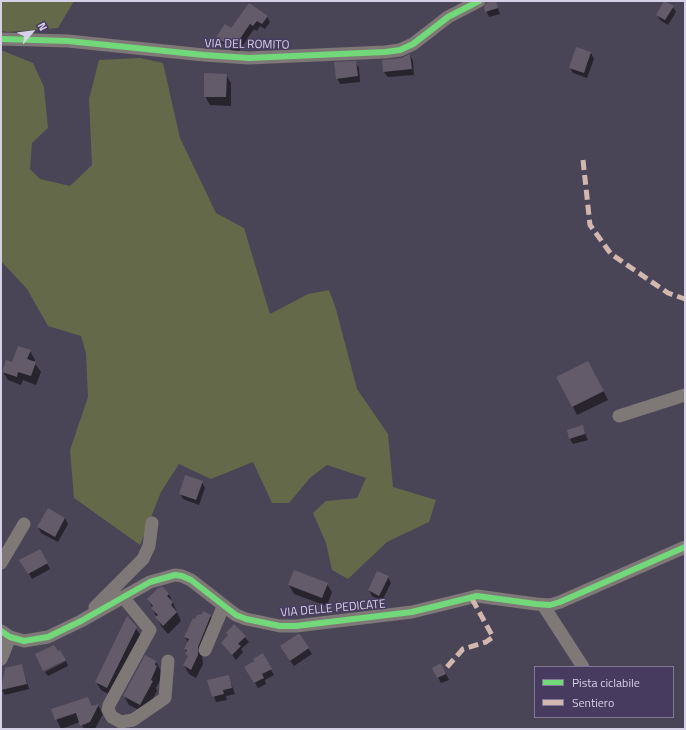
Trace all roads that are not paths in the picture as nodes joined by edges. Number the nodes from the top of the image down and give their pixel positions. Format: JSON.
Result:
{"nodes":[{"id":1,"x":479,"y":1,"type":"edge"},
{"id":2,"x":1,"y":39,"type":"edge"},
{"id":3,"x":685,"y":395,"type":"edge"},
{"id":4,"x":619,"y":416,"type":"dead end"},
{"id":5,"x":152,"y":523,"type":"dead end"},
{"id":6,"x":24,"y":524,"type":"dead end"},
{"id":7,"x":685,"y":547,"type":"edge"},
{"id":8,"x":1,"y":563,"type":"edge"},
{"id":9,"x":123,"y":597,"type":"junction"},
{"id":10,"x":543,"y":605,"type":"junction"},
{"id":11,"x":223,"y":607,"type":"junction"},
{"id":12,"x":81,"y":621,"type":"junction"},
{"id":13,"x":5,"y":634,"type":"edge"},
{"id":14,"x":205,"y":650,"type":"dead end"},
{"id":15,"x":1,"y":659,"type":"edge"},
{"id":16,"x":168,"y":661,"type":"dead end"},
{"id":17,"x":582,"y":666,"type":"edge"}],
"edges":[{"from":1,"to":2,"type":"street","name":"VIA DEL ROMITO"},
{"from":3,"to":4,"type":"street"},
{"from":5,"to":12,"type":"street"},
{"from":6,"to":8,"type":"street"},
{"from":7,"to":10,"type":"street","name":"VIA DELLE PEDICATE"},
{"from":9,"to":11,"type":"street","name":"VIA DELLE PEDICATE"},
{"from":9,"to":12,"type":"street","name":"VIA DELLE PEDICATE"},
{"from":9,"to":16,"type":"street"},
{"from":10,"to":11,"type":"street","name":"VIA DELLE PEDICATE"},
{"from":10,"to":17,"type":"street"},
{"from":11,"to":14,"type":"street"},
{"from":12,"to":13,"type":"street","name":"VIA DELLE PEDICATE"},
{"from":13,"to":15,"type":"street"}]}
